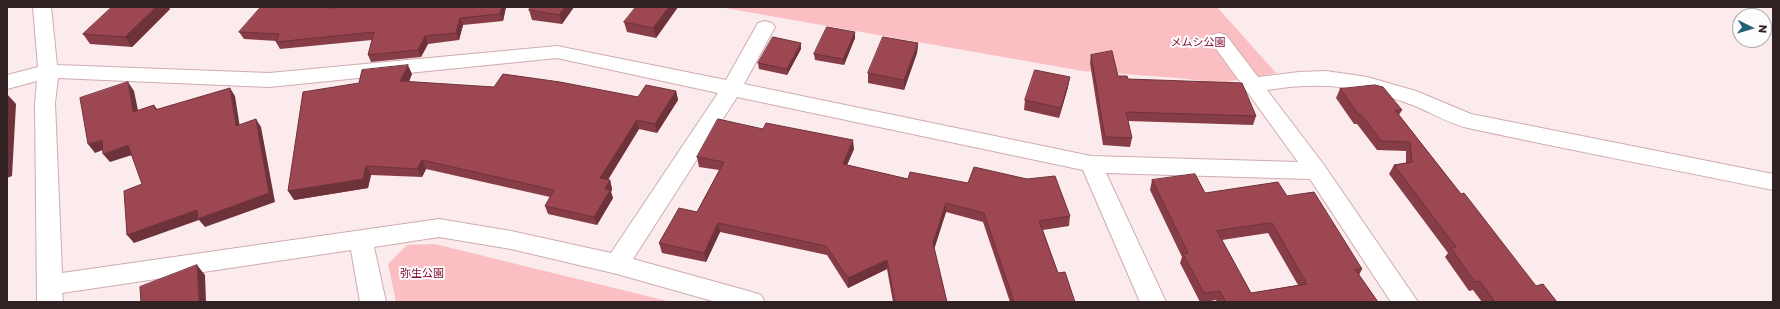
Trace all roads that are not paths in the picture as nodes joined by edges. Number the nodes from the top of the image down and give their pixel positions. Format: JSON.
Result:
{"nodes":[{"id":1,"x":42,"y":7,"type":"edge"},
{"id":2,"x":765,"y":27,"type":"dead end"},
{"id":3,"x":1219,"y":39,"type":"dead end"},
{"id":4,"x":48,"y":71,"type":"junction"},
{"id":5,"x":7,"y":82,"type":"edge"},
{"id":6,"x":1254,"y":84,"type":"junction"},
{"id":7,"x":731,"y":89,"type":"junction"},
{"id":8,"x":1091,"y":164,"type":"junction"},
{"id":9,"x":1316,"y":172,"type":"junction"},
{"id":10,"x":1773,"y":182,"type":"edge"},
{"id":11,"x":361,"y":239,"type":"junction"},
{"id":12,"x":617,"y":264,"type":"junction"},
{"id":13,"x":49,"y":294,"type":"edge"},
{"id":14,"x":374,"y":302,"type":"edge"},
{"id":15,"x":752,"y":302,"type":"edge"},
{"id":16,"x":1153,"y":302,"type":"edge"},
{"id":17,"x":1405,"y":302,"type":"edge"}],
"edges":[{"from":1,"to":4,"type":"street"},
{"from":2,"to":7,"type":"street"},
{"from":3,"to":6,"type":"street"},
{"from":4,"to":5,"type":"street"},
{"from":4,"to":7,"type":"street"},
{"from":4,"to":13,"type":"street"},
{"from":6,"to":9,"type":"street"},
{"from":6,"to":10,"type":"street"},
{"from":7,"to":8,"type":"street"},
{"from":7,"to":12,"type":"street"},
{"from":8,"to":9,"type":"street"},
{"from":8,"to":16,"type":"street"},
{"from":9,"to":17,"type":"street"},
{"from":11,"to":12,"type":"street"},
{"from":11,"to":13,"type":"street"},
{"from":11,"to":14,"type":"street"},
{"from":12,"to":15,"type":"street"}]}
